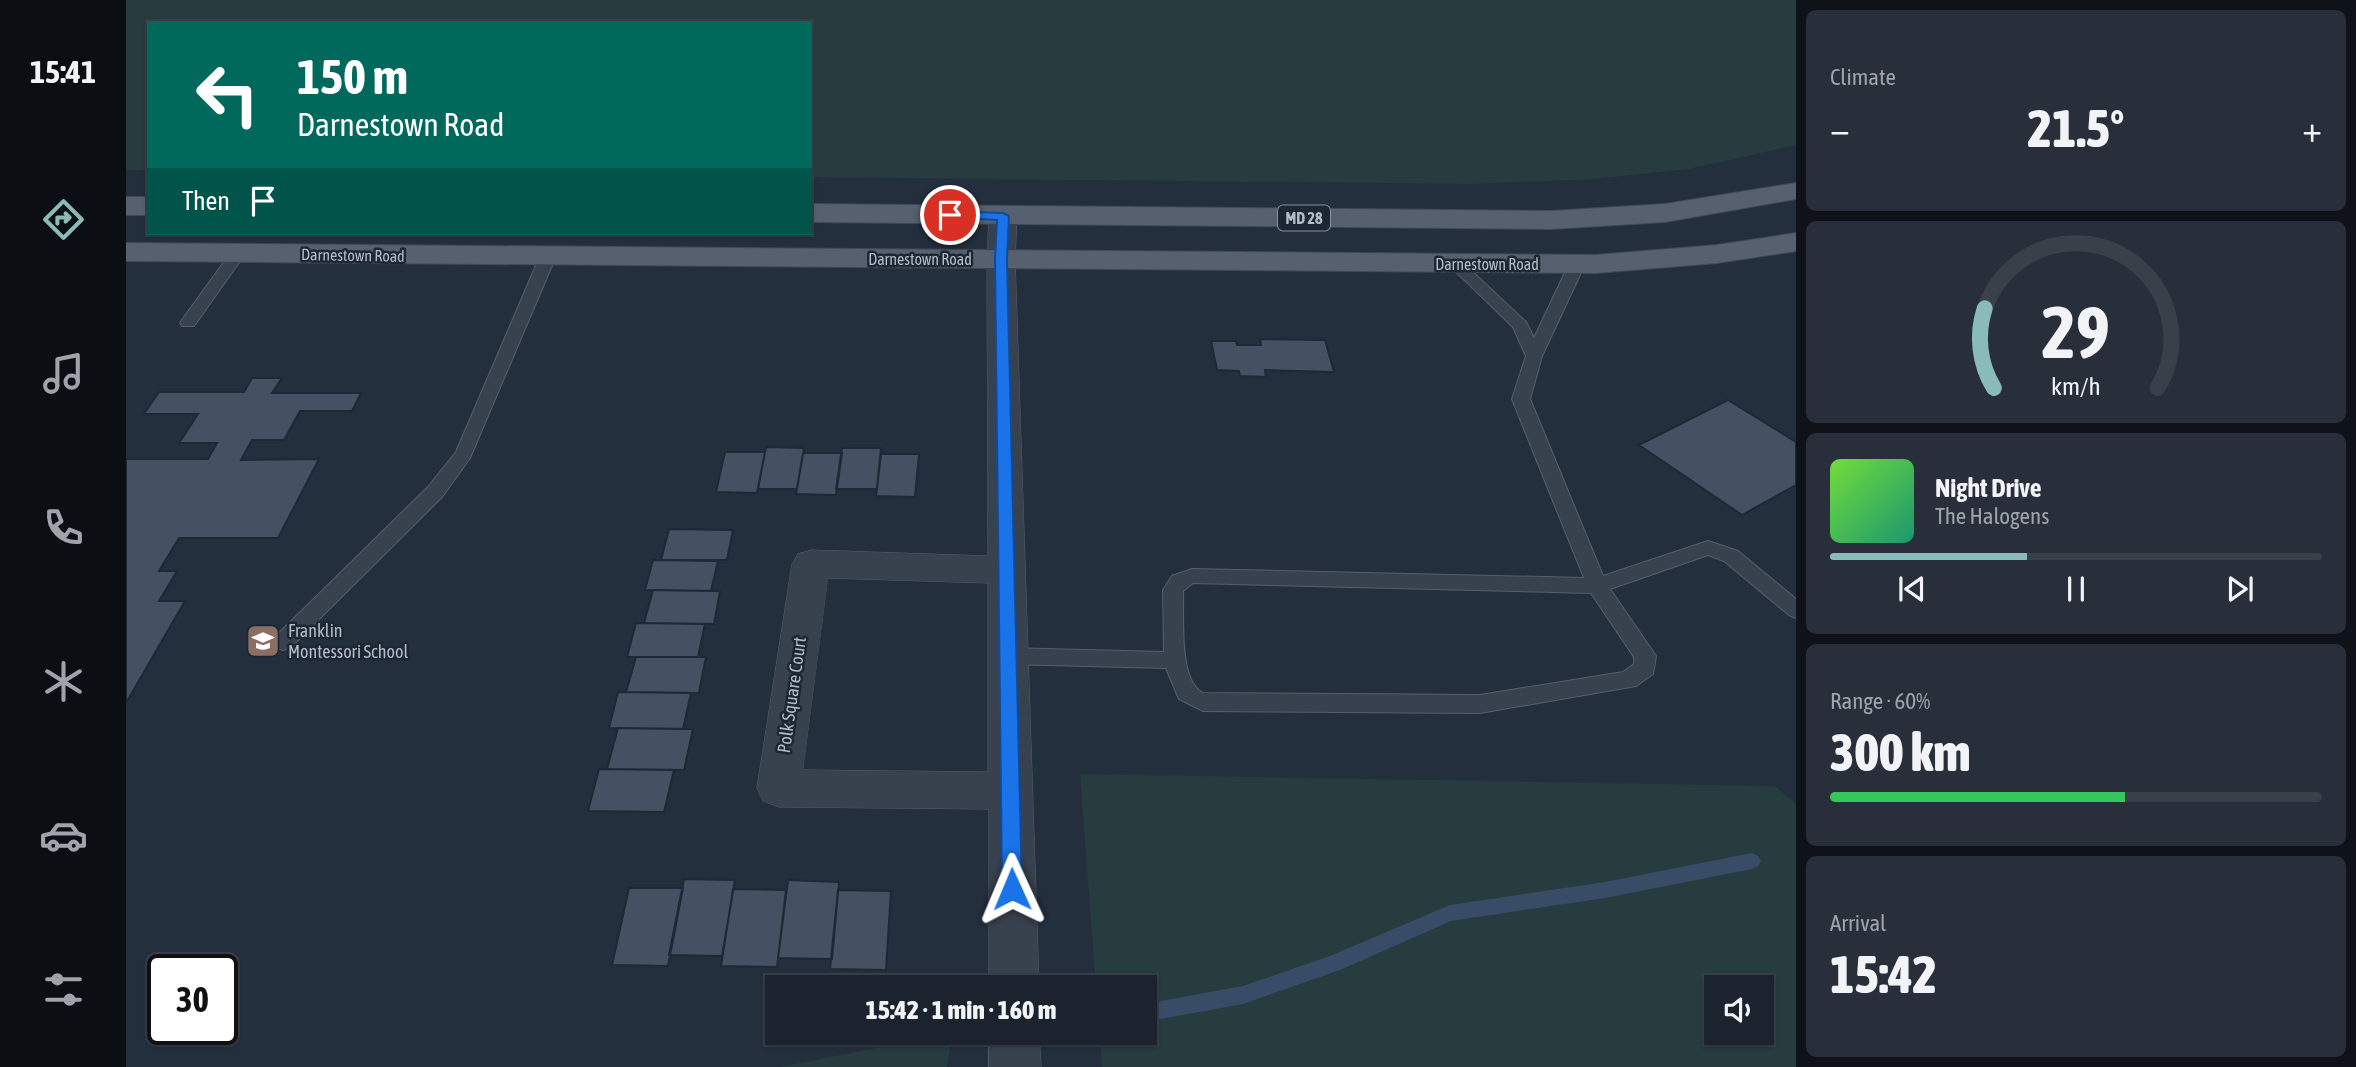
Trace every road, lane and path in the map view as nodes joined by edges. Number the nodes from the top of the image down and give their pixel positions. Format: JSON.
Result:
{"nodes":[{"id":1,"x":1796,"y":191,"type":"edge"},
{"id":2,"x":126,"y":206,"type":"edge"},
{"id":3,"x":147,"y":206,"type":"edge"},
{"id":4,"x":812,"y":213,"type":"edge"},
{"id":5,"x":1003,"y":216,"type":"junction"},
{"id":6,"x":1796,"y":242,"type":"edge"},
{"id":7,"x":126,"y":252,"type":"edge"},
{"id":8,"x":237,"y":254,"type":"junction"},
{"id":9,"x":548,"y":256,"type":"junction"},
{"id":10,"x":1001,"y":259,"type":"junction"},
{"id":11,"x":1577,"y":264,"type":"junction"},
{"id":12,"x":1458,"y":265,"type":"junction"},
{"id":13,"x":188,"y":323,"type":"dead end"},
{"id":14,"x":1534,"y":356,"type":"junction"},
{"id":15,"x":1004,"y":570,"type":"junction"},
{"id":16,"x":1597,"y":586,"type":"junction"},
{"id":17,"x":1796,"y":610,"type":"edge"},
{"id":18,"x":282,"y":642,"type":"dead end"},
{"id":19,"x":1006,"y":656,"type":"junction"},
{"id":20,"x":1176,"y":660,"type":"junction"},
{"id":21,"x":1010,"y":790,"type":"junction"},
{"id":22,"x":1014,"y":975,"type":"edge"},
{"id":23,"x":1014,"y":1045,"type":"edge"},
{"id":24,"x":1015,"y":1067,"type":"edge"}],
"edges":[{"from":1,"to":5,"type":"main road","number":"MD 28"},
{"from":2,"to":3,"type":"main road"},
{"from":4,"to":5,"type":"main road","number":"MD 28"},
{"from":5,"to":10,"type":"street"},
{"from":6,"to":11,"type":"main road","name":"Darnestown Road"},
{"from":7,"to":8,"type":"main road","name":"Darnestown Road"},
{"from":8,"to":9,"type":"main road","name":"Darnestown Road"},
{"from":8,"to":13,"type":"lane"},
{"from":9,"to":10,"type":"main road","name":"Darnestown Road"},
{"from":9,"to":18,"type":"lane"},
{"from":10,"to":12,"type":"main road","name":"Darnestown Road"},
{"from":10,"to":15,"type":"street"},
{"from":11,"to":12,"type":"main road","name":"Darnestown Road"},
{"from":11,"to":14,"type":"lane"},
{"from":12,"to":14,"type":"lane"},
{"from":14,"to":16,"type":"lane"},
{"from":15,"to":19,"type":"street"},
{"from":15,"to":21,"type":"street","name":"Polk Square Court"},
{"from":16,"to":17,"type":"lane"},
{"from":16,"to":20,"type":"lane"},
{"from":16,"to":20,"type":"lane"},
{"from":19,"to":20,"type":"lane"},
{"from":19,"to":21,"type":"street"},
{"from":21,"to":22,"type":"street"},
{"from":23,"to":24,"type":"street"}]}
